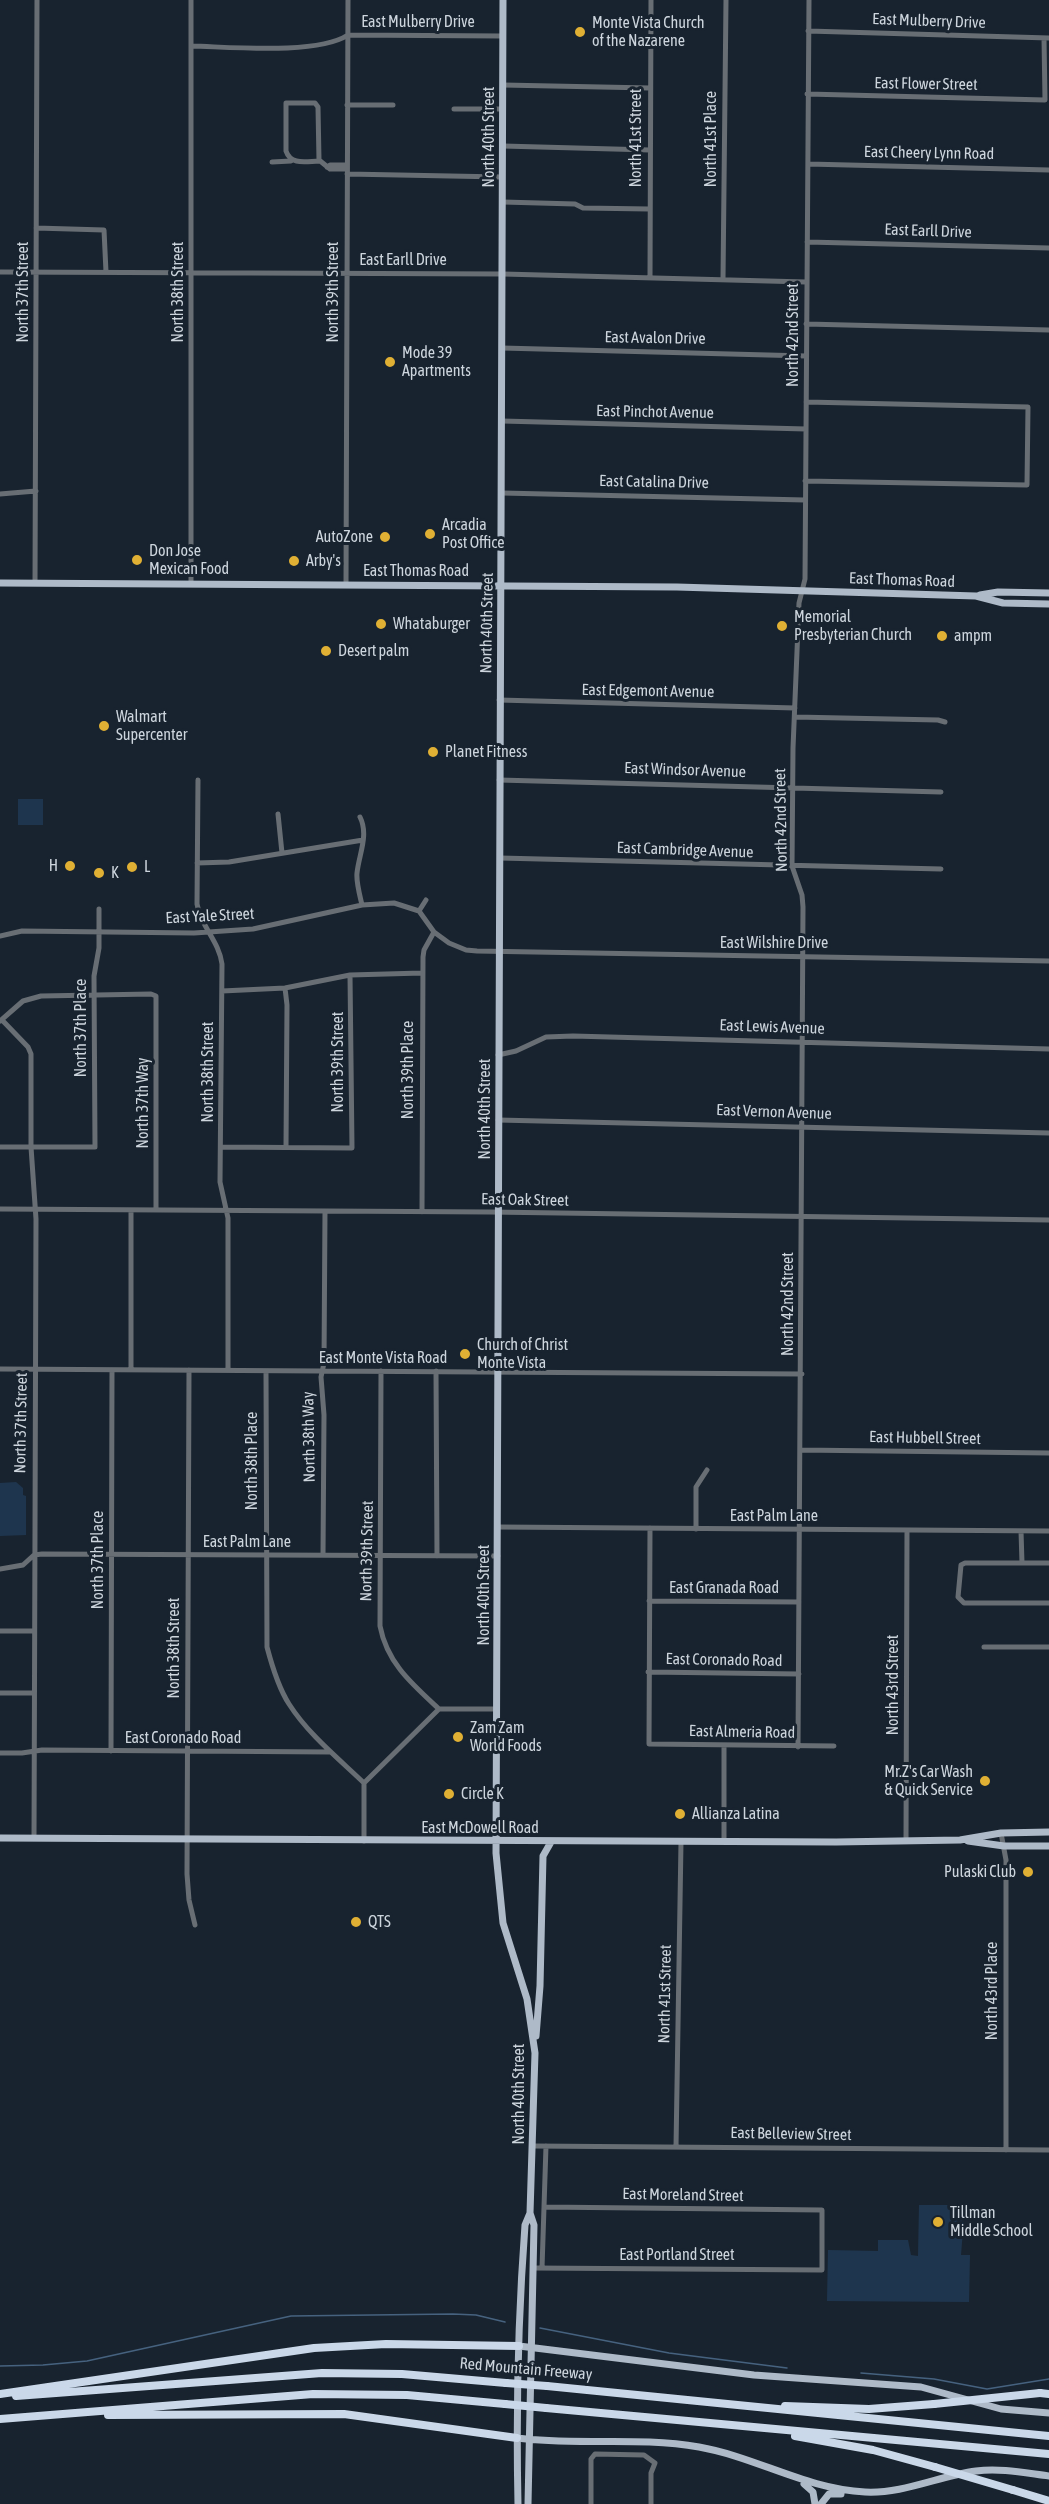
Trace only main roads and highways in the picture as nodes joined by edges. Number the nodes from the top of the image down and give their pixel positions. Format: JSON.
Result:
{"nodes":[{"id":1,"x":503,"y":0,"type":"edge"},
{"id":2,"x":0,"y":583,"type":"edge"},
{"id":3,"x":501,"y":585,"type":"junction"},
{"id":4,"x":1049,"y":593,"type":"edge"},
{"id":5,"x":976,"y":596,"type":"junction"},
{"id":6,"x":1049,"y":604,"type":"edge"},
{"id":7,"x":1049,"y":1832,"type":"edge"},
{"id":8,"x":0,"y":1838,"type":"edge"},
{"id":9,"x":960,"y":1840,"type":"junction"},
{"id":10,"x":496,"y":1842,"type":"junction"},
{"id":11,"x":551,"y":1842,"type":"junction"},
{"id":12,"x":1049,"y":1846,"type":"edge"},
{"id":13,"x":535,"y":2053,"type":"junction"},
{"id":14,"x":531,"y":2213,"type":"junction"},
{"id":15,"x":519,"y":2346,"type":"junction"},
{"id":16,"x":531,"y":2347,"type":"junction"},
{"id":17,"x":1046,"y":2393,"type":"edge"},
{"id":18,"x":0,"y":2396,"type":"edge"},
{"id":19,"x":749,"y":2406,"type":"junction"},
{"id":20,"x":1049,"y":2411,"type":"edge"},
{"id":21,"x":71,"y":2413,"type":"junction"},
{"id":22,"x":0,"y":2418,"type":"edge"},
{"id":23,"x":712,"y":2424,"type":"junction"},
{"id":24,"x":1049,"y":2436,"type":"edge"},
{"id":25,"x":517,"y":2438,"type":"junction"},
{"id":26,"x":529,"y":2439,"type":"junction"},
{"id":27,"x":1049,"y":2454,"type":"edge"},
{"id":28,"x":1003,"y":2470,"type":"junction"},
{"id":29,"x":789,"y":2475,"type":"junction"},
{"id":30,"x":1049,"y":2476,"type":"edge"},
{"id":31,"x":1049,"y":2481,"type":"edge"},
{"id":32,"x":879,"y":2493,"type":"junction"},
{"id":33,"x":1049,"y":2500,"type":"edge"},
{"id":34,"x":518,"y":2504,"type":"edge"},
{"id":35,"x":528,"y":2504,"type":"edge"},
{"id":36,"x":815,"y":2504,"type":"edge"},
{"id":37,"x":820,"y":2504,"type":"edge"}],
"edges":[{"from":1,"to":3,"type":"main road","name":"North 40th Street"},
{"from":2,"to":3,"type":"main road","name":"East Thomas Road"},
{"from":3,"to":5,"type":"main road","name":"East Thomas Road"},
{"from":3,"to":10,"type":"main road","name":"North 40th Street"},
{"from":4,"to":5,"type":"main road","name":"East Thomas Road"},
{"from":5,"to":6,"type":"main road","name":"East Thomas Road"},
{"from":7,"to":9,"type":"main road","name":"East McDowell Road"},
{"from":8,"to":10,"type":"main road","name":"East McDowell Road"},
{"from":9,"to":11,"type":"main road","name":"East McDowell Road"},
{"from":9,"to":12,"type":"main road","name":"East McDowell Road"},
{"from":10,"to":11,"type":"main road","name":"East McDowell Road"},
{"from":10,"to":13,"type":"main road","name":"North 40th Street"},
{"from":11,"to":13,"type":"main road"},
{"from":13,"to":14,"type":"main road","name":"North 40th Street"},
{"from":14,"to":15,"type":"main road","name":"North 40th Street"},
{"from":14,"to":16,"type":"main road","name":"North 40th Street"},
{"from":15,"to":16,"type":"main road","name":"Red Mountain Freeway"},
{"from":15,"to":18,"type":"highway"},
{"from":15,"to":25,"type":"main road","name":"North 40th Street"},
{"from":16,"to":20,"type":"main road","name":"Red Mountain Freeway"},
{"from":16,"to":26,"type":"main road","name":"North 40th Street"},
{"from":17,"to":19,"type":"highway","bridge":true},
{"from":18,"to":19,"type":"highway","name":"Red Mountain Freeway","bridge":true},
{"from":19,"to":24,"type":"highway","name":"Red Mountain Freeway"},
{"from":21,"to":22,"type":"highway"},
{"from":21,"to":23,"type":"highway","bridge":true},
{"from":21,"to":25,"type":"highway"},
{"from":23,"to":27,"type":"highway"},
{"from":23,"to":33,"type":"highway","bridge":true},
{"from":25,"to":26,"type":"main road"},
{"from":25,"to":34,"type":"main road","name":"North 40th Street"},
{"from":26,"to":29,"type":"main road"},
{"from":26,"to":35,"type":"main road","name":"North 40th Street"},
{"from":28,"to":30,"type":"main road"},
{"from":28,"to":31,"type":"main road"},
{"from":28,"to":32,"type":"main road"},
{"from":29,"to":32,"type":"main road"},
{"from":29,"to":36,"type":"main road"},
{"from":32,"to":37,"type":"main road"}]}
